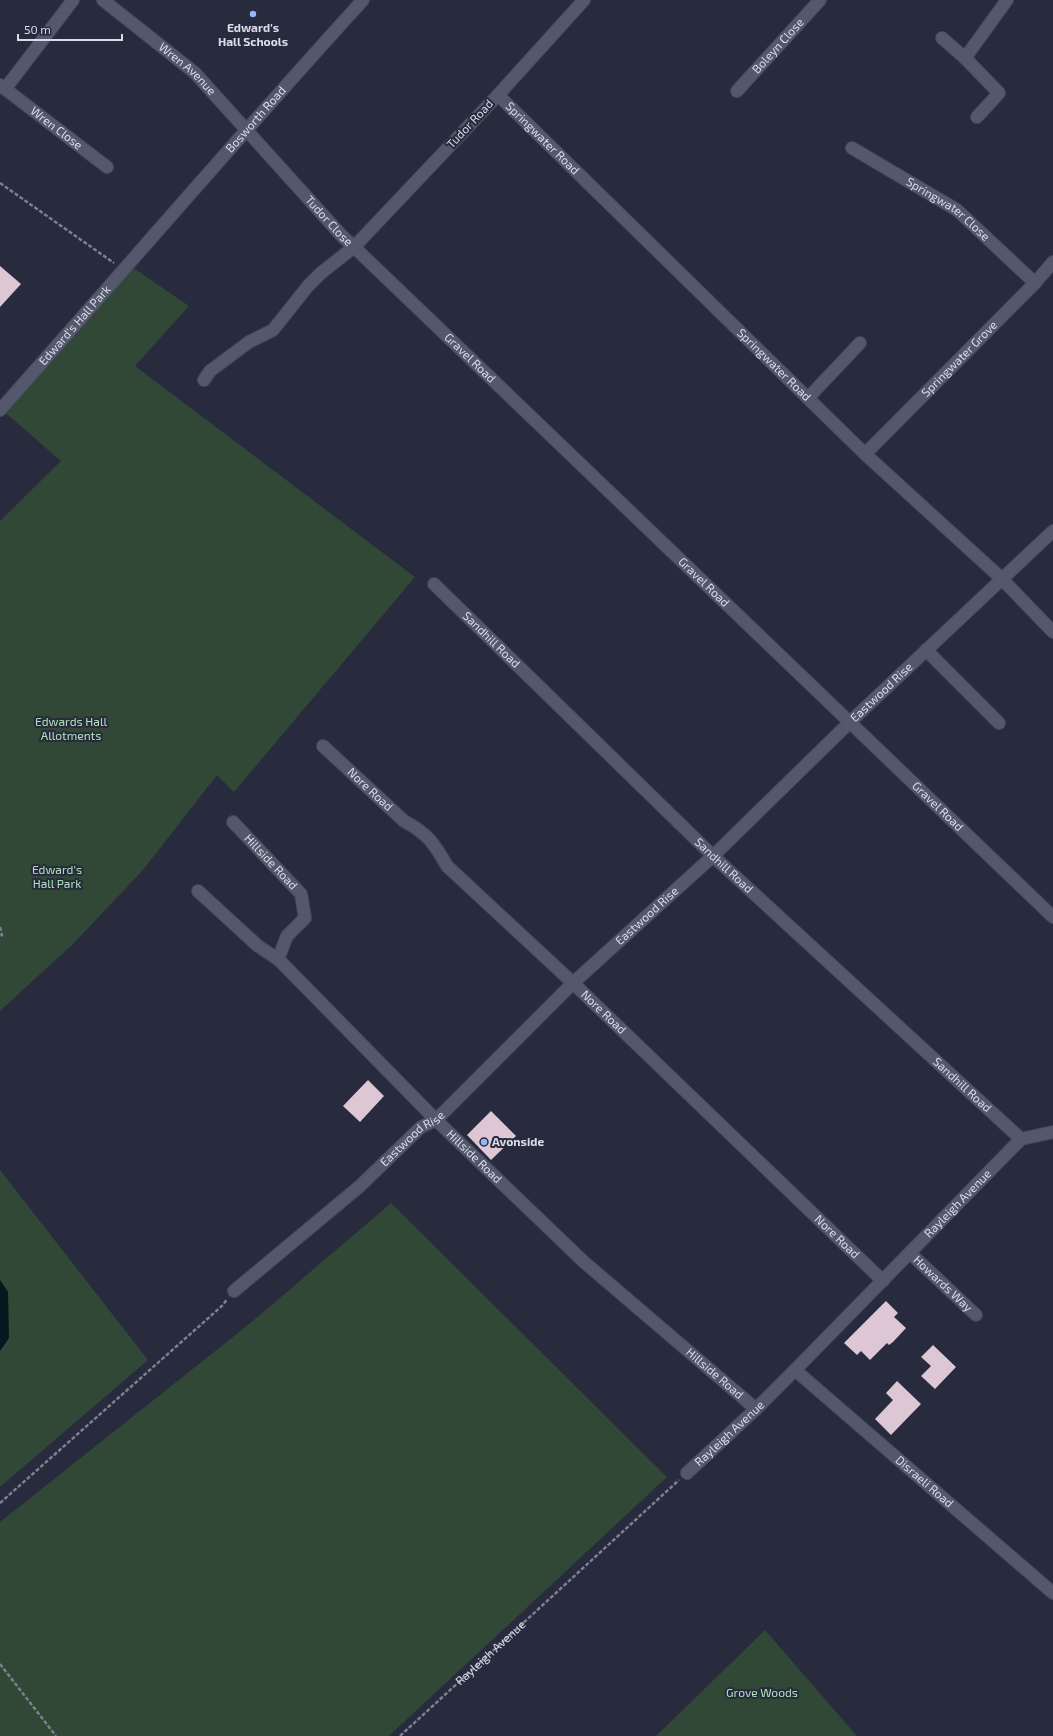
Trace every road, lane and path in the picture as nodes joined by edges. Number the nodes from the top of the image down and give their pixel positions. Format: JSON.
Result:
{"nodes":[{"id":1,"x":73,"y":0,"type":"edge"},
{"id":2,"x":103,"y":0,"type":"edge"},
{"id":3,"x":363,"y":0,"type":"edge"},
{"id":4,"x":584,"y":0,"type":"edge"},
{"id":5,"x":820,"y":0,"type":"edge"},
{"id":6,"x":1006,"y":0,"type":"edge"},
{"id":7,"x":942,"y":38,"type":"dead end"},
{"id":8,"x":965,"y":58,"type":"junction"},
{"id":9,"x":3,"y":87,"type":"edge"},
{"id":10,"x":737,"y":91,"type":"dead end"},
{"id":11,"x":498,"y":95,"type":"junction"},
{"id":12,"x":977,"y":117,"type":"dead end"},
{"id":13,"x":246,"y":129,"type":"junction"},
{"id":14,"x":852,"y":148,"type":"dead end"},
{"id":15,"x":107,"y":168,"type":"dead end"},
{"id":16,"x":0,"y":183,"type":"edge"},
{"id":17,"x":150,"y":241,"type":"joint"},
{"id":18,"x":354,"y":247,"type":"junction"},
{"id":19,"x":1053,"y":262,"type":"edge"},
{"id":20,"x":124,"y":270,"type":"junction"},
{"id":21,"x":1035,"y":282,"type":"junction"},
{"id":22,"x":860,"y":343,"type":"dead end"},
{"id":23,"x":204,"y":380,"type":"dead end"},
{"id":24,"x":808,"y":398,"type":"junction"},
{"id":25,"x":0,"y":410,"type":"edge"},
{"id":26,"x":864,"y":454,"type":"junction"},
{"id":27,"x":1053,"y":530,"type":"edge"},
{"id":28,"x":1001,"y":578,"type":"junction"},
{"id":29,"x":434,"y":584,"type":"dead end"},
{"id":30,"x":1053,"y":632,"type":"edge"},
{"id":31,"x":926,"y":650,"type":"junction"},
{"id":32,"x":849,"y":723,"type":"junction"},
{"id":33,"x":999,"y":723,"type":"dead end"},
{"id":34,"x":324,"y":746,"type":"dead end"},
{"id":35,"x":234,"y":822,"type":"dead end"},
{"id":36,"x":713,"y":856,"type":"junction"},
{"id":37,"x":198,"y":891,"type":"dead end"},
{"id":38,"x":1053,"y":917,"type":"edge"},
{"id":39,"x":0,"y":927,"type":"edge"},
{"id":40,"x":0,"y":937,"type":"edge"},
{"id":41,"x":279,"y":960,"type":"junction"},
{"id":42,"x":573,"y":984,"type":"junction"},
{"id":43,"x":436,"y":1120,"type":"junction"},
{"id":44,"x":1053,"y":1132,"type":"edge"},
{"id":45,"x":1021,"y":1139,"type":"junction"},
{"id":46,"x":910,"y":1253,"type":"junction"},
{"id":47,"x":882,"y":1281,"type":"junction"},
{"id":48,"x":234,"y":1291,"type":"joint"},
{"id":49,"x":976,"y":1315,"type":"dead end"},
{"id":50,"x":795,"y":1370,"type":"junction"},
{"id":51,"x":756,"y":1409,"type":"junction"},
{"id":52,"x":687,"y":1473,"type":"joint"},
{"id":53,"x":0,"y":1503,"type":"edge"},
{"id":54,"x":1053,"y":1593,"type":"edge"},
{"id":55,"x":0,"y":1664,"type":"edge"},
{"id":56,"x":56,"y":1736,"type":"edge"},
{"id":57,"x":400,"y":1736,"type":"edge"}],
"edges":[{"from":1,"to":9,"type":"street","name":"Wren Close"},
{"from":2,"to":13,"type":"street","name":"Wren Avenue"},
{"from":3,"to":13,"type":"street","name":"Bosworth Road"},
{"from":4,"to":11,"type":"street","name":"Tudor Road"},
{"from":5,"to":10,"type":"street","name":"Boleyn Close"},
{"from":6,"to":8,"type":"street"},
{"from":7,"to":8,"type":"street"},
{"from":8,"to":12,"type":"street"},
{"from":9,"to":15,"type":"street","name":"Wren Close"},
{"from":11,"to":18,"type":"street","name":"Tudor Road"},
{"from":11,"to":24,"type":"street","name":"Springwater Road"},
{"from":13,"to":17,"type":"street","name":"Bosworth Road"},
{"from":13,"to":18,"type":"street","name":"Tudor Close"},
{"from":14,"to":21,"type":"street","name":"Springwater Close"},
{"from":16,"to":20,"type":"path"},
{"from":17,"to":20,"type":"street","name":"Edward's Hall Park"},
{"from":18,"to":23,"type":"street","name":"Tudor Close"},
{"from":18,"to":32,"type":"street","name":"Gravel Road"},
{"from":19,"to":21,"type":"street","name":"Springwater Grove"},
{"from":20,"to":25,"type":"street","name":"Edward's Hall Park"},
{"from":21,"to":26,"type":"street","name":"Springwater Grove"},
{"from":22,"to":24,"type":"street"},
{"from":24,"to":26,"type":"street","name":"Springwater Road"},
{"from":26,"to":28,"type":"street","name":"Springwater Road"},
{"from":27,"to":28,"type":"street","name":"Eastwood Rise"},
{"from":28,"to":30,"type":"street","name":"Springwater Road"},
{"from":28,"to":31,"type":"street","name":"Eastwood Rise"},
{"from":29,"to":36,"type":"street","name":"Sandhill Road"},
{"from":31,"to":32,"type":"street","name":"Eastwood Rise"},
{"from":31,"to":33,"type":"street"},
{"from":32,"to":36,"type":"street","name":"Eastwood Rise"},
{"from":32,"to":38,"type":"street","name":"Gravel Road"},
{"from":34,"to":42,"type":"street","name":"Nore Road"},
{"from":35,"to":41,"type":"street","name":"Hillside Road"},
{"from":36,"to":42,"type":"street","name":"Eastwood Rise"},
{"from":36,"to":45,"type":"street","name":"Sandhill Road"},
{"from":37,"to":41,"type":"street"},
{"from":39,"to":40,"type":"path"},
{"from":41,"to":43,"type":"street","name":"Hillside Road"},
{"from":42,"to":43,"type":"street","name":"Eastwood Rise"},
{"from":42,"to":47,"type":"street","name":"Nore Road"},
{"from":43,"to":48,"type":"street","name":"Eastwood Rise"},
{"from":43,"to":51,"type":"street","name":"Hillside Road"},
{"from":44,"to":45,"type":"street"},
{"from":45,"to":46,"type":"street","name":"Rayleigh Avenue"},
{"from":46,"to":47,"type":"street","name":"Rayleigh Avenue"},
{"from":46,"to":49,"type":"street","name":"Howards Way"},
{"from":47,"to":50,"type":"street","name":"Rayleigh Avenue"},
{"from":48,"to":53,"type":"path"},
{"from":50,"to":51,"type":"street","name":"Rayleigh Avenue"},
{"from":50,"to":54,"type":"street","name":"Disraeli Road"},
{"from":51,"to":52,"type":"street","name":"Rayleigh Avenue"},
{"from":52,"to":57,"type":"path","name":"Rayleigh Avenue"},
{"from":55,"to":56,"type":"path"}]}
